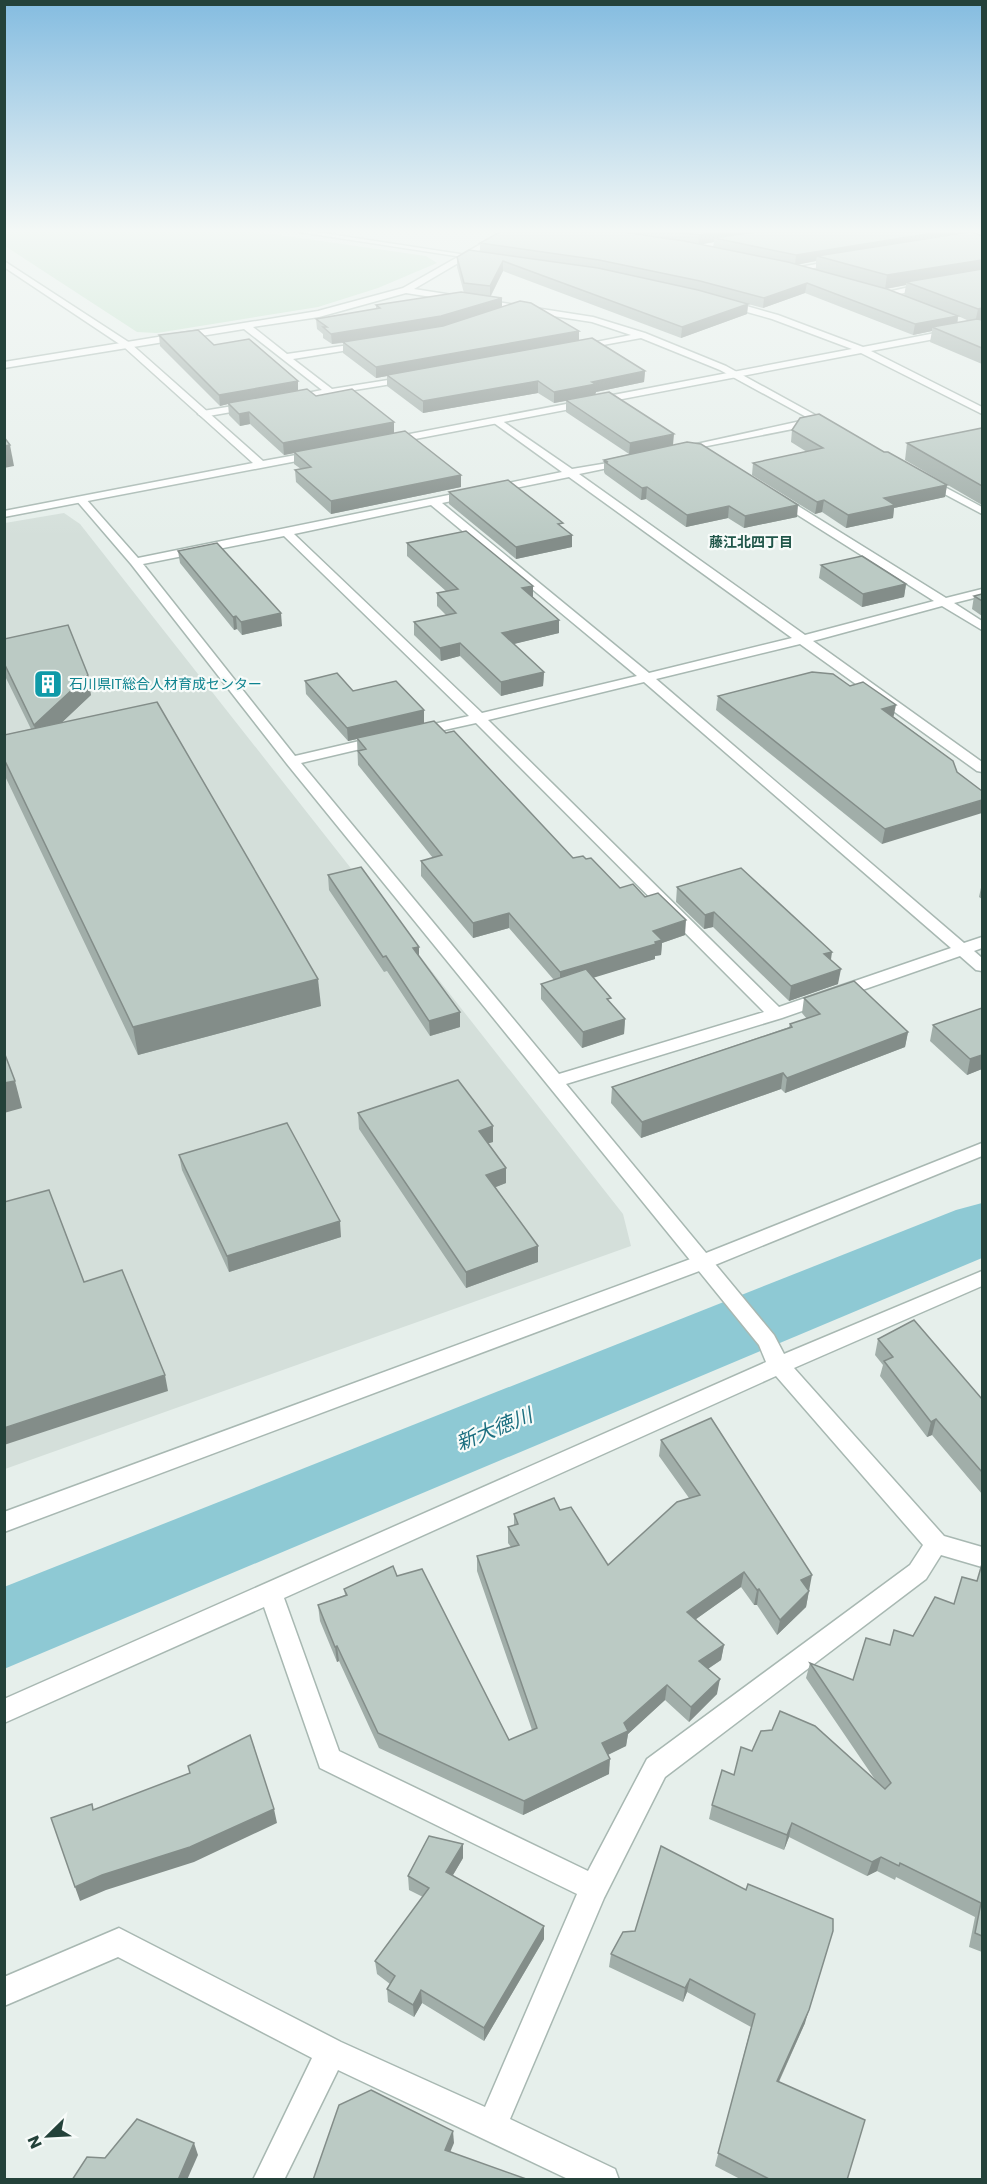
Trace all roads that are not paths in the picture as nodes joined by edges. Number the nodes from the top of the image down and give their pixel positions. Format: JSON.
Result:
{"nodes":[{"id":1,"x":110,"y":334,"type":"edge"},
{"id":2,"x":196,"y":334,"type":"edge"},
{"id":3,"x":256,"y":334,"type":"edge"},
{"id":4,"x":638,"y":334,"type":"edge"},
{"id":5,"x":819,"y":334,"type":"edge"},
{"id":6,"x":952,"y":334,"type":"edge"},
{"id":7,"x":642,"y":335,"type":"junction"},
{"id":8,"x":375,"y":342,"type":"edge"},
{"id":9,"x":127,"y":345,"type":"junction"},
{"id":10,"x":561,"y":350,"type":"edge"},
{"id":11,"x":862,"y":350,"type":"junction"},
{"id":12,"x":286,"y":357,"type":"junction"},
{"id":13,"x":4,"y":365,"type":"edge"},
{"id":14,"x":423,"y":375,"type":"edge"},
{"id":15,"x":737,"y":375,"type":"junction"},
{"id":16,"x":330,"y":392,"type":"junction"},
{"id":17,"x":274,"y":402,"type":"edge"},
{"id":18,"x":262,"y":404,"type":"edge"},
{"id":19,"x":982,"y":411,"type":"edge"},
{"id":20,"x":203,"y":414,"type":"junction"},
{"id":21,"x":819,"y":420,"type":"junction"},
{"id":22,"x":498,"y":421,"type":"junction"},
{"id":23,"x":840,"y":432,"type":"edge"},
{"id":24,"x":374,"y":444,"type":"edge"},
{"id":25,"x":695,"y":450,"type":"edge"},
{"id":26,"x":328,"y":452,"type":"edge"},
{"id":27,"x":638,"y":459,"type":"edge"},
{"id":28,"x":261,"y":465,"type":"junction"},
{"id":29,"x":911,"y":471,"type":"edge"},
{"id":30,"x":569,"y":473,"type":"junction"},
{"id":31,"x":766,"y":490,"type":"edge"},
{"id":32,"x":81,"y":500,"type":"junction"},
{"id":33,"x":434,"y":502,"type":"junction"},
{"id":34,"x":982,"y":511,"type":"edge"},
{"id":35,"x":4,"y":514,"type":"edge"},
{"id":36,"x":286,"y":532,"type":"junction"},
{"id":37,"x":135,"y":562,"type":"junction"},
{"id":38,"x":982,"y":592,"type":"edge"},
{"id":39,"x":945,"y":602,"type":"junction"},
{"id":40,"x":982,"y":626,"type":"edge"},
{"id":41,"x":804,"y":639,"type":"junction"},
{"id":42,"x":645,"y":676,"type":"junction"},
{"id":43,"x":479,"y":717,"type":"junction"},
{"id":44,"x":292,"y":761,"type":"junction"},
{"id":45,"x":982,"y":768,"type":"edge"},
{"id":46,"x":982,"y":942,"type":"edge"},
{"id":47,"x":962,"y":950,"type":"junction"},
{"id":48,"x":982,"y":966,"type":"edge"},
{"id":49,"x":776,"y":1014,"type":"junction"},
{"id":50,"x":553,"y":1082,"type":"junction"},
{"id":51,"x":982,"y":1149,"type":"edge"},
{"id":52,"x":703,"y":1262,"type":"junction"},
{"id":53,"x":982,"y":1278,"type":"edge"},
{"id":54,"x":778,"y":1364,"type":"junction"},
{"id":55,"x":4,"y":1522,"type":"edge"},
{"id":56,"x":936,"y":1544,"type":"junction"},
{"id":57,"x":982,"y":1557,"type":"edge"},
{"id":58,"x":271,"y":1594,"type":"junction"},
{"id":59,"x":4,"y":1711,"type":"edge"},
{"id":60,"x":594,"y":1887,"type":"junction"},
{"id":61,"x":4,"y":1992,"type":"edge"},
{"id":62,"x":331,"y":2052,"type":"junction"},
{"id":63,"x":492,"y":2126,"type":"junction"},
{"id":64,"x":268,"y":2180,"type":"edge"},
{"id":65,"x":604,"y":2180,"type":"edge"}],
"edges":[{"from":1,"to":9,"type":"street"},
{"from":2,"to":9,"type":"street"},
{"from":3,"to":12,"type":"street"},
{"from":4,"to":7,"type":"street"},
{"from":5,"to":11,"type":"street"},
{"from":6,"to":11,"type":"street"},
{"from":7,"to":10,"type":"street"},
{"from":7,"to":15,"type":"street"},
{"from":8,"to":12,"type":"street"},
{"from":9,"to":13,"type":"street"},
{"from":9,"to":20,"type":"street"},
{"from":11,"to":15,"type":"street"},
{"from":11,"to":19,"type":"street"},
{"from":12,"to":16,"type":"street"},
{"from":14,"to":16,"type":"street"},
{"from":15,"to":21,"type":"street"},
{"from":15,"to":22,"type":"street"},
{"from":16,"to":17,"type":"street"},
{"from":18,"to":20,"type":"street"},
{"from":20,"to":28,"type":"street"},
{"from":21,"to":23,"type":"street"},
{"from":21,"to":25,"type":"street"},
{"from":22,"to":24,"type":"street"},
{"from":22,"to":30,"type":"street"},
{"from":26,"to":28,"type":"street"},
{"from":27,"to":30,"type":"street"},
{"from":28,"to":32,"type":"street"},
{"from":29,"to":34,"type":"street"},
{"from":30,"to":33,"type":"street"},
{"from":30,"to":41,"type":"street"},
{"from":31,"to":39,"type":"street"},
{"from":32,"to":35,"type":"street"},
{"from":32,"to":37,"type":"street"},
{"from":33,"to":36,"type":"street"},
{"from":33,"to":42,"type":"street"},
{"from":36,"to":37,"type":"street"},
{"from":36,"to":43,"type":"street"},
{"from":37,"to":44,"type":"street"},
{"from":38,"to":39,"type":"street"},
{"from":39,"to":40,"type":"street"},
{"from":39,"to":41,"type":"street"},
{"from":41,"to":42,"type":"street"},
{"from":41,"to":45,"type":"street"},
{"from":42,"to":43,"type":"street"},
{"from":42,"to":47,"type":"street"},
{"from":43,"to":44,"type":"street"},
{"from":43,"to":49,"type":"street"},
{"from":44,"to":50,"type":"street"},
{"from":46,"to":47,"type":"street"},
{"from":47,"to":48,"type":"street"},
{"from":47,"to":49,"type":"street"},
{"from":49,"to":50,"type":"street"},
{"from":50,"to":52,"type":"street"},
{"from":51,"to":52,"type":"street"},
{"from":52,"to":54,"type":"street"},
{"from":52,"to":55,"type":"street"},
{"from":53,"to":54,"type":"street"},
{"from":54,"to":56,"type":"street"},
{"from":54,"to":58,"type":"street"},
{"from":56,"to":57,"type":"street"},
{"from":56,"to":60,"type":"street"},
{"from":58,"to":59,"type":"street"},
{"from":58,"to":60,"type":"street"},
{"from":60,"to":63,"type":"street"},
{"from":61,"to":62,"type":"street"},
{"from":62,"to":63,"type":"street"},
{"from":62,"to":64,"type":"street"},
{"from":63,"to":65,"type":"street"}]}
